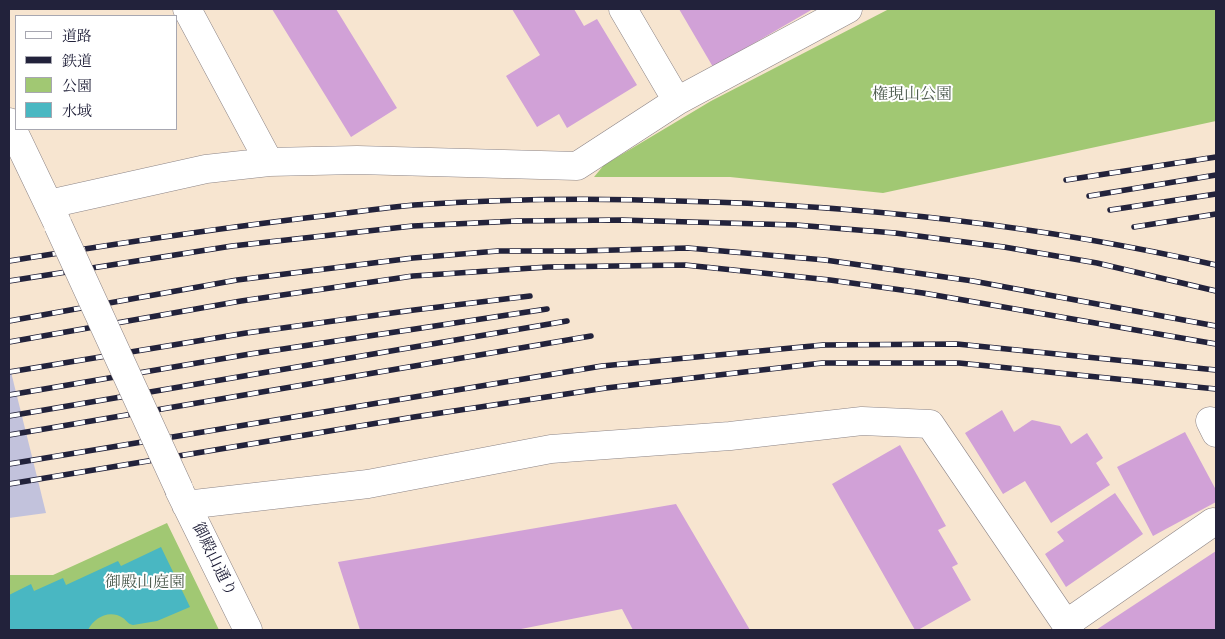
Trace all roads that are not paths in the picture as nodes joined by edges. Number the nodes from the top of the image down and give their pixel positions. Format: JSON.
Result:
{"nodes":[{"id":1,"x":187,"y":9,"type":"edge"},
{"id":2,"x":623,"y":9,"type":"edge"},
{"id":3,"x":848,"y":9,"type":"edge"},
{"id":4,"x":677,"y":101,"type":"junction"},
{"id":5,"x":9,"y":122,"type":"edge"},
{"id":6,"x":269,"y":162,"type":"junction"},
{"id":7,"x":53,"y":214,"type":"junction"},
{"id":8,"x":182,"y":497,"type":"junction"},
{"id":9,"x":1213,"y":522,"type":"dead end"},
{"id":10,"x":1068,"y":627,"type":"edge"},
{"id":11,"x":248,"y":630,"type":"edge"}],
"edges":[{"from":1,"to":6,"type":"street"},
{"from":2,"to":4,"type":"street"},
{"from":3,"to":4,"type":"street"},
{"from":4,"to":6,"type":"street"},
{"from":5,"to":7,"type":"street"},
{"from":6,"to":7,"type":"street"},
{"from":7,"to":8,"type":"street","name":"御殿山通り","bridge":true},
{"from":8,"to":10,"type":"street"},
{"from":8,"to":11,"type":"street","name":"御殿山通り"},
{"from":9,"to":10,"type":"street"}]}
